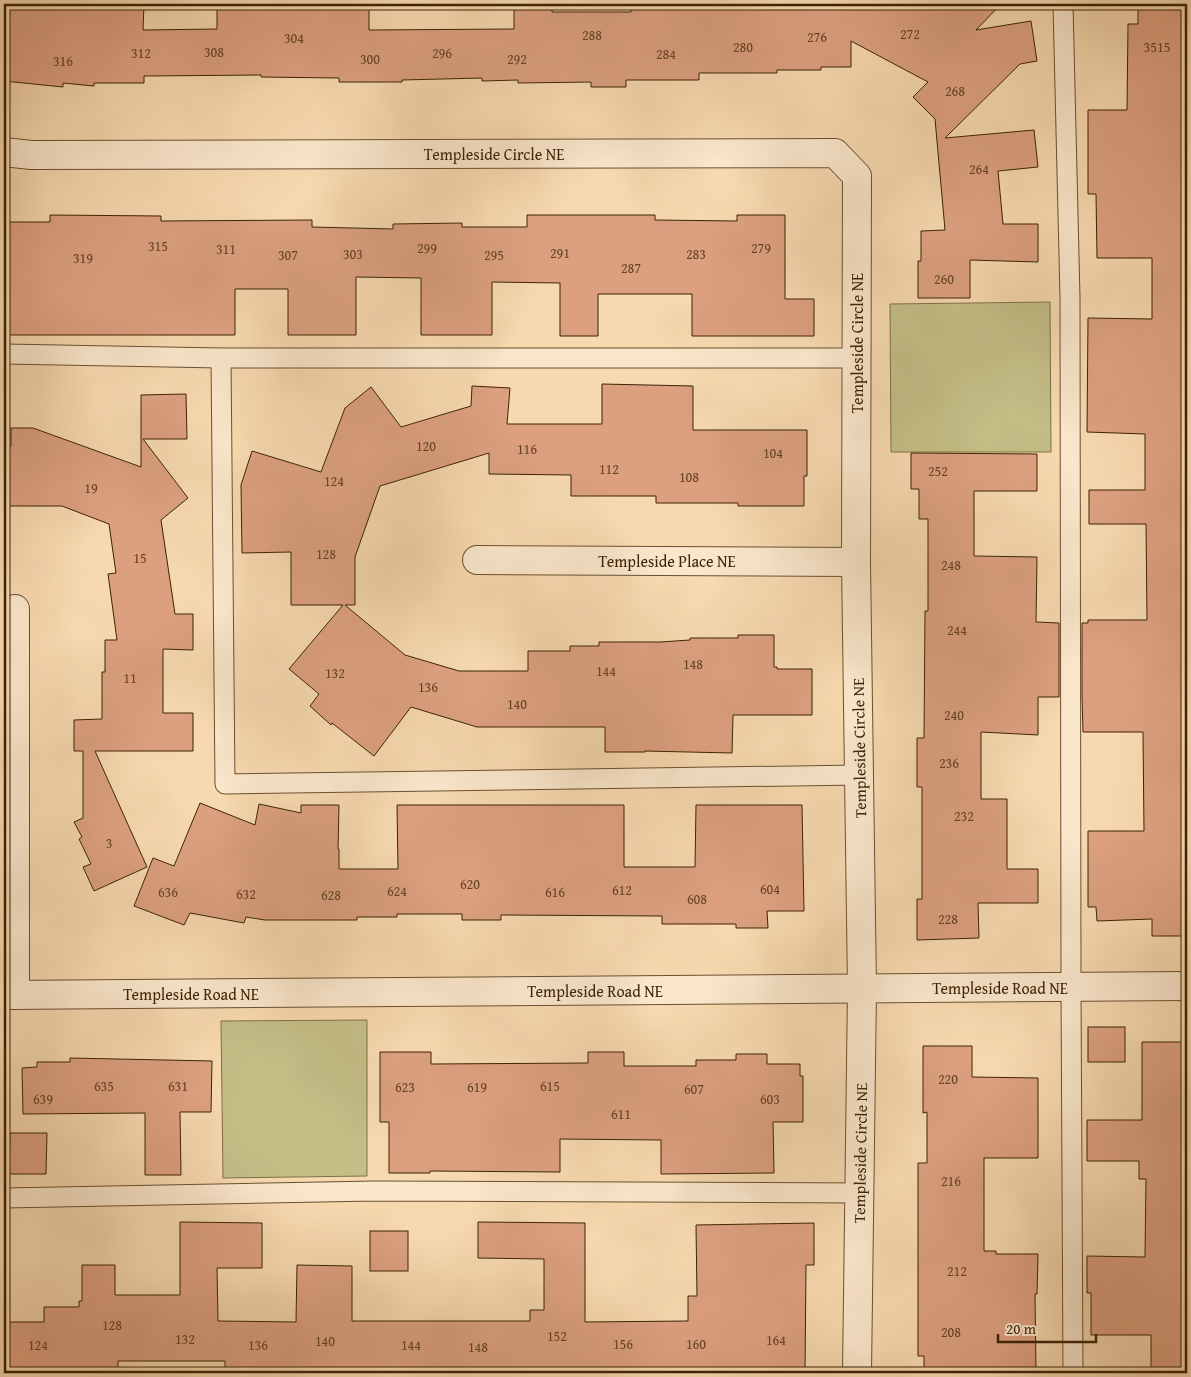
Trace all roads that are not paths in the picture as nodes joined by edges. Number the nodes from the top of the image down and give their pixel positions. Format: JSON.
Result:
{"nodes":[{"id":1,"x":1063,"y":4,"type":"edge"},
{"id":2,"x":4,"y":152,"type":"edge"},
{"id":3,"x":4,"y":354,"type":"edge"},
{"id":4,"x":220,"y":358,"type":"junction"},
{"id":5,"x":858,"y":358,"type":"junction"},
{"id":6,"x":477,"y":560,"type":"dead end"},
{"id":7,"x":856,"y":562,"type":"junction"},
{"id":8,"x":15,"y":609,"type":"dead end"},
{"id":9,"x":860,"y":775,"type":"junction"},
{"id":10,"x":1187,"y":986,"type":"edge"},
{"id":11,"x":1071,"y":987,"type":"junction"},
{"id":12,"x":862,"y":989,"type":"junction"},
{"id":13,"x":10,"y":995,"type":"edge"},
{"id":14,"x":860,"y":1193,"type":"junction"},
{"id":15,"x":4,"y":1198,"type":"edge"},
{"id":16,"x":857,"y":1373,"type":"edge"},
{"id":17,"x":1074,"y":1373,"type":"edge"}],
"edges":[{"from":1,"to":11,"type":"lane"},
{"from":2,"to":5,"type":"street","name":"Templeside Circle NE"},
{"from":3,"to":4,"type":"lane"},
{"from":4,"to":5,"type":"lane"},
{"from":4,"to":9,"type":"lane"},
{"from":5,"to":7,"type":"street","name":"Templeside Circle NE"},
{"from":6,"to":7,"type":"street","name":"Templeside Place NE"},
{"from":7,"to":9,"type":"street","name":"Templeside Circle NE"},
{"from":8,"to":13,"type":"street"},
{"from":9,"to":12,"type":"street","name":"Templeside Circle NE"},
{"from":10,"to":11,"type":"street","name":"Templeside Road NE"},
{"from":11,"to":12,"type":"street","name":"Templeside Road NE"},
{"from":11,"to":17,"type":"lane"},
{"from":12,"to":13,"type":"street","name":"Templeside Road NE"},
{"from":12,"to":14,"type":"street","name":"Templeside Circle NE"},
{"from":14,"to":15,"type":"lane"},
{"from":14,"to":16,"type":"street","name":"Templeside Circle NE"}]}
